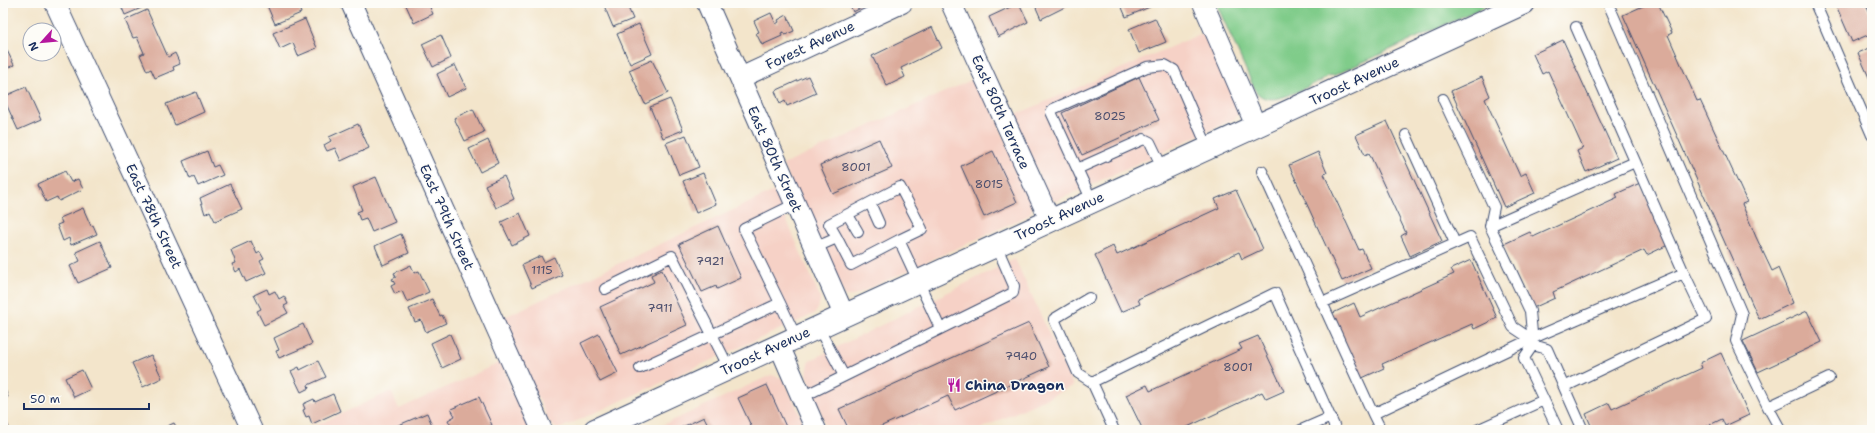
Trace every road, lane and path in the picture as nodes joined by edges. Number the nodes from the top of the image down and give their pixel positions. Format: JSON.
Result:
{"nodes":[{"id":1,"x":55,"y":3,"type":"edge"},
{"id":2,"x":351,"y":3,"type":"edge"},
{"id":3,"x":707,"y":3,"type":"edge"},
{"id":4,"x":902,"y":3,"type":"edge"},
{"id":5,"x":951,"y":3,"type":"edge"},
{"id":6,"x":1203,"y":3,"type":"edge"},
{"id":7,"x":1524,"y":3,"type":"edge"},
{"id":8,"x":1608,"y":3,"type":"edge"},
{"id":9,"x":1815,"y":3,"type":"edge"},
{"id":10,"x":1576,"y":26,"type":"dead end"},
{"id":11,"x":740,"y":78,"type":"junction"},
{"id":12,"x":1443,"y":99,"type":"dead end"},
{"id":13,"x":1256,"y":126,"type":"junction"},
{"id":14,"x":1406,"y":135,"type":"dead end"},
{"id":15,"x":1872,"y":135,"type":"edge"},
{"id":16,"x":1208,"y":148,"type":"junction"},
{"id":17,"x":1635,"y":162,"type":"junction"},
{"id":18,"x":1077,"y":169,"type":"junction"},
{"id":19,"x":1163,"y":169,"type":"junction"},
{"id":20,"x":1262,"y":171,"type":"dead end"},
{"id":21,"x":1092,"y":201,"type":"junction"},
{"id":22,"x":870,"y":203,"type":"junction"},
{"id":23,"x":795,"y":204,"type":"junction"},
{"id":24,"x":848,"y":215,"type":"junction"},
{"id":25,"x":1050,"y":220,"type":"junction"},
{"id":26,"x":879,"y":223,"type":"dead end"},
{"id":27,"x":1490,"y":226,"type":"junction"},
{"id":28,"x":858,"y":232,"type":"dead end"},
{"id":29,"x":837,"y":238,"type":"junction"},
{"id":30,"x":892,"y":241,"type":"junction"},
{"id":31,"x":1455,"y":243,"type":"junction"},
{"id":32,"x":996,"y":245,"type":"junction"},
{"id":33,"x":814,"y":248,"type":"junction"},
{"id":34,"x":1684,"y":273,"type":"junction"},
{"id":35,"x":918,"y":281,"type":"junction"},
{"id":36,"x":605,"y":289,"type":"dead end"},
{"id":37,"x":1090,"y":298,"type":"dead end"},
{"id":38,"x":780,"y":303,"type":"junction"},
{"id":39,"x":1322,"y":303,"type":"junction"},
{"id":40,"x":844,"y":315,"type":"junction"},
{"id":41,"x":818,"y":327,"type":"junction"},
{"id":42,"x":940,"y":328,"type":"junction"},
{"id":43,"x":712,"y":334,"type":"junction"},
{"id":44,"x":787,"y":341,"type":"junction"},
{"id":45,"x":1532,"y":342,"type":"junction"},
{"id":46,"x":640,"y":368,"type":"dead end"},
{"id":47,"x":729,"y":368,"type":"junction"},
{"id":48,"x":844,"y":376,"type":"junction"},
{"id":49,"x":1829,"y":378,"type":"dead end"},
{"id":50,"x":1092,"y":382,"type":"junction"},
{"id":51,"x":1564,"y":387,"type":"junction"},
{"id":52,"x":802,"y":397,"type":"junction"},
{"id":53,"x":1544,"y":400,"type":"junction"},
{"id":54,"x":1768,"y":407,"type":"junction"},
{"id":55,"x":1373,"y":414,"type":"junction"},
{"id":56,"x":1330,"y":417,"type":"junction"},
{"id":57,"x":252,"y":430,"type":"edge"},
{"id":58,"x":542,"y":430,"type":"edge"},
{"id":59,"x":595,"y":430,"type":"edge"},
{"id":60,"x":816,"y":430,"type":"edge"},
{"id":61,"x":1114,"y":430,"type":"edge"},
{"id":62,"x":1301,"y":430,"type":"edge"},
{"id":63,"x":1336,"y":430,"type":"edge"},
{"id":64,"x":1381,"y":430,"type":"edge"},
{"id":65,"x":1477,"y":430,"type":"edge"},
{"id":66,"x":1558,"y":430,"type":"edge"},
{"id":67,"x":1583,"y":430,"type":"edge"},
{"id":68,"x":1776,"y":430,"type":"edge"}],
"edges":[{"from":1,"to":57,"type":"street","name":"East 78th Street"},
{"from":2,"to":58,"type":"street","name":"East 79th Street"},
{"from":3,"to":11,"type":"street","name":"East 80th Street"},
{"from":4,"to":11,"type":"street","name":"Forest Avenue"},
{"from":5,"to":25,"type":"street","name":"East 80th Terrace"},
{"from":6,"to":13,"type":"street"},
{"from":7,"to":13,"type":"main road","name":"Troost Avenue"},
{"from":8,"to":54,"type":"lane"},
{"from":9,"to":15,"type":"lane"},
{"from":10,"to":17,"type":"lane"},
{"from":11,"to":23,"type":"street","name":"East 80th Street"},
{"from":12,"to":27,"type":"lane"},
{"from":13,"to":16,"type":"main road","name":"Troost Avenue"},
{"from":14,"to":31,"type":"lane"},
{"from":16,"to":18,"type":"lane"},
{"from":16,"to":19,"type":"main road","name":"Troost Avenue"},
{"from":17,"to":27,"type":"lane"},
{"from":17,"to":34,"type":"lane"},
{"from":18,"to":19,"type":"lane"},
{"from":18,"to":21,"type":"lane"},
{"from":19,"to":21,"type":"main road","name":"Troost Avenue"},
{"from":20,"to":39,"type":"lane"},
{"from":21,"to":25,"type":"main road","name":"Troost Avenue"},
{"from":22,"to":24,"type":"lane"},
{"from":22,"to":26,"type":"lane"},
{"from":22,"to":30,"type":"lane"},
{"from":23,"to":33,"type":"street","name":"East 80th Street"},
{"from":23,"to":38,"type":"lane"},
{"from":24,"to":28,"type":"lane"},
{"from":24,"to":29,"type":"lane"},
{"from":25,"to":32,"type":"main road","name":"Troost Avenue"},
{"from":27,"to":45,"type":"lane"},
{"from":29,"to":30,"type":"lane"},
{"from":29,"to":33,"type":"lane"},
{"from":30,"to":35,"type":"lane"},
{"from":31,"to":39,"type":"lane"},
{"from":31,"to":45,"type":"lane"},
{"from":32,"to":35,"type":"main road","name":"Troost Avenue"},
{"from":32,"to":42,"type":"lane"},
{"from":33,"to":40,"type":"street","name":"East 80th Street"},
{"from":34,"to":45,"type":"lane"},
{"from":34,"to":51,"type":"lane"},
{"from":35,"to":40,"type":"main road","name":"Troost Avenue"},
{"from":35,"to":42,"type":"lane"},
{"from":36,"to":43,"type":"lane"},
{"from":37,"to":50,"type":"lane"},
{"from":38,"to":43,"type":"lane"},
{"from":38,"to":44,"type":"lane"},
{"from":39,"to":55,"type":"lane"},
{"from":40,"to":41,"type":"main road","name":"Troost Avenue"},
{"from":41,"to":44,"type":"main road","name":"Troost Avenue"},
{"from":41,"to":48,"type":"lane"},
{"from":42,"to":48,"type":"lane"},
{"from":43,"to":46,"type":"lane"},
{"from":43,"to":47,"type":"lane"},
{"from":44,"to":47,"type":"main road","name":"Troost Avenue"},
{"from":44,"to":52,"type":"street"},
{"from":45,"to":51,"type":"lane"},
{"from":45,"to":53,"type":"lane"},
{"from":45,"to":55,"type":"lane"},
{"from":47,"to":59,"type":"main road","name":"Troost Avenue"},
{"from":48,"to":52,"type":"lane"},
{"from":49,"to":54,"type":"lane"},
{"from":50,"to":56,"type":"lane"},
{"from":50,"to":61,"type":"lane"},
{"from":51,"to":67,"type":"lane"},
{"from":52,"to":60,"type":"street"},
{"from":53,"to":65,"type":"lane"},
{"from":53,"to":66,"type":"lane"},
{"from":54,"to":68,"type":"lane"},
{"from":55,"to":64,"type":"lane"},
{"from":56,"to":62,"type":"lane"},
{"from":56,"to":63,"type":"lane"}]}
